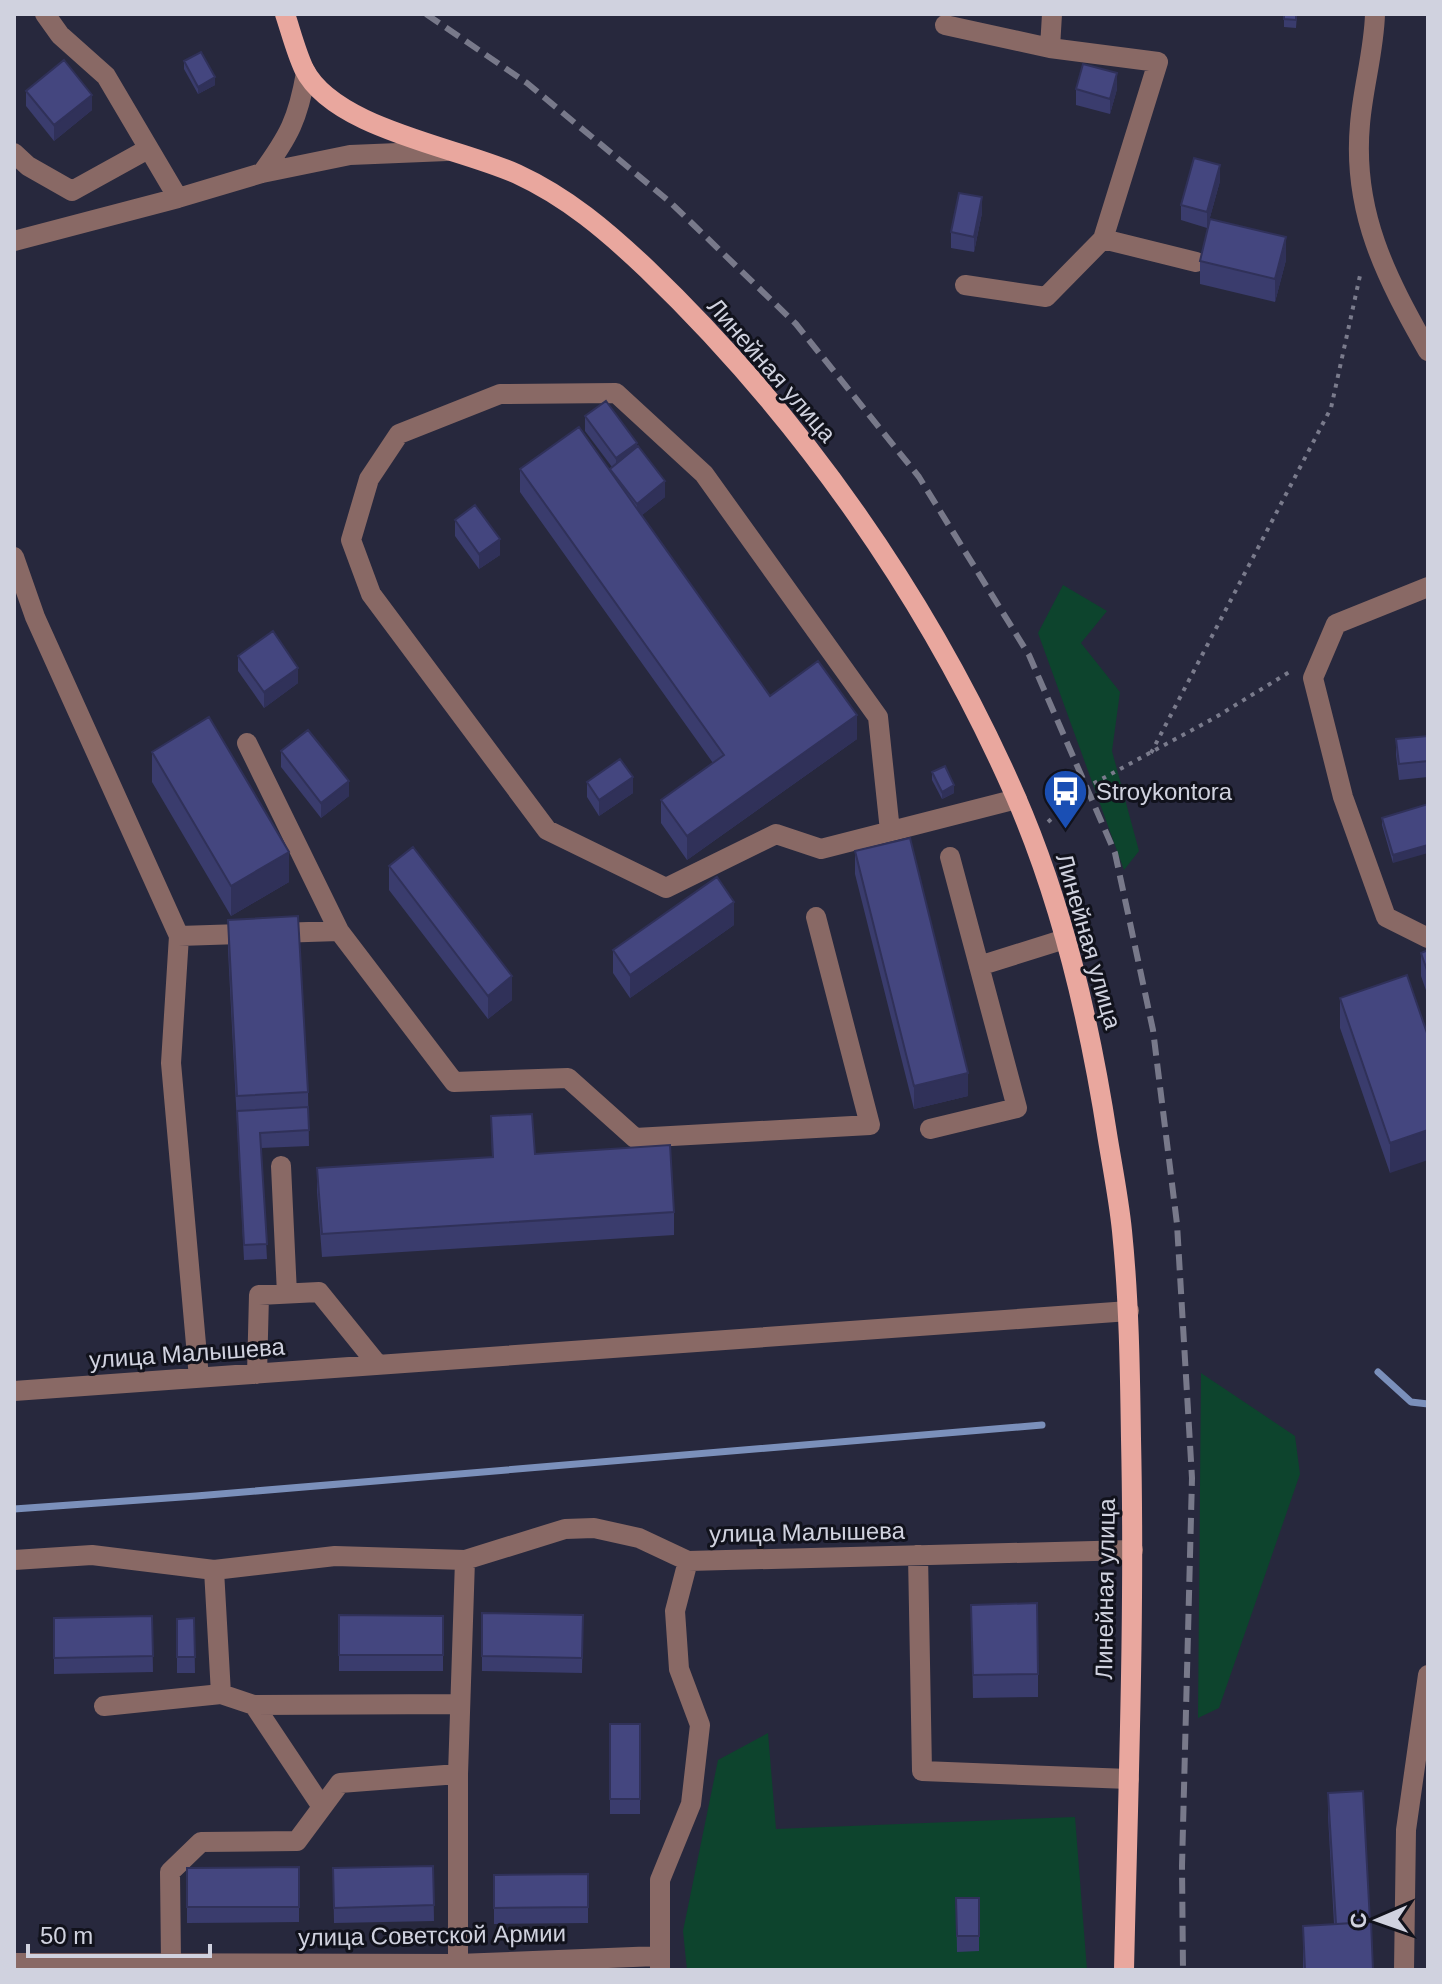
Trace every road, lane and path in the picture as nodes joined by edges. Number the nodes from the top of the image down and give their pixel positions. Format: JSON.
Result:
{"nodes":[{"id":1,"x":45,"y":14,"type":"edge"},
{"id":2,"x":285,"y":14,"type":"edge"},
{"id":3,"x":1052,"y":14,"type":"edge"},
{"id":4,"x":1375,"y":14,"type":"edge"},
{"id":5,"x":945,"y":25,"type":"dead end"},
{"id":6,"x":1050,"y":48,"type":"junction"},
{"id":7,"x":306,"y":73,"type":"junction"},
{"id":8,"x":148,"y":149,"type":"junction"},
{"id":9,"x":451,"y":151,"type":"junction"},
{"id":10,"x":14,"y":153,"type":"edge"},
{"id":11,"x":262,"y":173,"type":"junction"},
{"id":12,"x":178,"y":198,"type":"junction"},
{"id":13,"x":1370,"y":233,"type":"junction"},
{"id":14,"x":1103,"y":239,"type":"junction"},
{"id":15,"x":14,"y":241,"type":"edge"},
{"id":16,"x":1196,"y":262,"type":"dead end"},
{"id":17,"x":965,"y":285,"type":"dead end"},
{"id":18,"x":1428,"y":351,"type":"edge"},
{"id":19,"x":14,"y":557,"type":"edge"},
{"id":20,"x":1428,"y":587,"type":"edge"},
{"id":21,"x":1324,"y":651,"type":"junction"},
{"id":22,"x":247,"y":743,"type":"dead end"},
{"id":23,"x":1151,"y":753,"type":"junction"},
{"id":24,"x":1017,"y":799,"type":"junction"},
{"id":25,"x":890,"y":831,"type":"junction"},
{"id":26,"x":1031,"y":839,"type":"junction"},
{"id":27,"x":950,"y":857,"type":"dead end"},
{"id":28,"x":816,"y":917,"type":"dead end"},
{"id":29,"x":339,"y":931,"type":"junction"},
{"id":30,"x":179,"y":936,"type":"junction"},
{"id":31,"x":1428,"y":938,"type":"edge"},
{"id":32,"x":1065,"y":939,"type":"junction"},
{"id":33,"x":979,"y":966,"type":"junction"},
{"id":34,"x":930,"y":1129,"type":"dead end"},
{"id":35,"x":281,"y":1166,"type":"dead end"},
{"id":36,"x":287,"y":1294,"type":"junction"},
{"id":37,"x":1129,"y":1311,"type":"junction"},
{"id":38,"x":378,"y":1365,"type":"junction"},
{"id":39,"x":257,"y":1374,"type":"junction"},
{"id":40,"x":199,"y":1378,"type":"junction"},
{"id":41,"x":14,"y":1391,"type":"edge"},
{"id":42,"x":1133,"y":1550,"type":"junction"},
{"id":43,"x":918,"y":1555,"type":"junction"},
{"id":44,"x":14,"y":1560,"type":"edge"},
{"id":45,"x":465,"y":1560,"type":"junction"},
{"id":46,"x":688,"y":1561,"type":"junction"},
{"id":47,"x":214,"y":1570,"type":"junction"},
{"id":48,"x":1428,"y":1675,"type":"edge"},
{"id":49,"x":221,"y":1694,"type":"junction"},
{"id":50,"x":460,"y":1704,"type":"junction"},
{"id":51,"x":254,"y":1705,"type":"junction"},
{"id":52,"x":104,"y":1706,"type":"dead end"},
{"id":53,"x":458,"y":1774,"type":"junction"},
{"id":54,"x":1129,"y":1779,"type":"junction"},
{"id":55,"x":322,"y":1807,"type":"junction"},
{"id":56,"x":171,"y":1962,"type":"junction"},
{"id":57,"x":14,"y":1963,"type":"edge"},
{"id":58,"x":659,"y":1963,"type":"edge"},
{"id":59,"x":458,"y":1964,"type":"junction"},
{"id":60,"x":1124,"y":1970,"type":"edge"},
{"id":61,"x":1404,"y":1970,"type":"edge"}],
"edges":[{"from":1,"to":8,"type":"street"},
{"from":2,"to":7,"type":"main road","name":"Линейная улица"},
{"from":3,"to":6,"type":"street"},
{"from":4,"to":13,"type":"street"},
{"from":5,"to":6,"type":"street"},
{"from":6,"to":14,"type":"street"},
{"from":7,"to":9,"type":"main road","name":"Линейная улица"},
{"from":7,"to":11,"type":"street"},
{"from":8,"to":10,"type":"street"},
{"from":8,"to":12,"type":"street"},
{"from":9,"to":11,"type":"street"},
{"from":9,"to":24,"type":"main road","name":"Линейная улица"},
{"from":11,"to":12,"type":"street"},
{"from":12,"to":15,"type":"street"},
{"from":13,"to":18,"type":"street"},
{"from":13,"to":23,"type":"path"},
{"from":14,"to":16,"type":"street"},
{"from":14,"to":17,"type":"street"},
{"from":19,"to":30,"type":"street"},
{"from":20,"to":21,"type":"street"},
{"from":21,"to":23,"type":"path"},
{"from":21,"to":31,"type":"street"},
{"from":22,"to":29,"type":"street"},
{"from":23,"to":26,"type":"path"},
{"from":24,"to":25,"type":"street"},
{"from":24,"to":26,"type":"main road","name":"Линейная улица"},
{"from":25,"to":25,"type":"street"},
{"from":26,"to":32,"type":"main road","name":"Линейная улица"},
{"from":27,"to":33,"type":"street"},
{"from":28,"to":29,"type":"street"},
{"from":29,"to":30,"type":"street"},
{"from":30,"to":40,"type":"street"},
{"from":32,"to":33,"type":"street"},
{"from":32,"to":37,"type":"main road","name":"Линейная улица"},
{"from":33,"to":34,"type":"street"},
{"from":35,"to":36,"type":"street"},
{"from":36,"to":38,"type":"street"},
{"from":36,"to":39,"type":"street"},
{"from":37,"to":38,"type":"street","name":"улица Малышева"},
{"from":37,"to":42,"type":"main road","name":"Линейная улица"},
{"from":38,"to":39,"type":"street","name":"улица Малышева"},
{"from":39,"to":40,"type":"street","name":"улица Малышева"},
{"from":40,"to":41,"type":"street","name":"улица Малышева"},
{"from":42,"to":43,"type":"street","name":"улица Малышева"},
{"from":42,"to":54,"type":"main road","name":"Линейная улица"},
{"from":43,"to":46,"type":"street","name":"улица Малышева"},
{"from":43,"to":54,"type":"street"},
{"from":44,"to":47,"type":"street","name":"улица Малышева"},
{"from":45,"to":46,"type":"street","name":"улица Малышева"},
{"from":45,"to":47,"type":"street","name":"улица Малышева"},
{"from":45,"to":50,"type":"street"},
{"from":46,"to":58,"type":"street"},
{"from":47,"to":49,"type":"street"},
{"from":48,"to":61,"type":"street"},
{"from":49,"to":51,"type":"street"},
{"from":49,"to":52,"type":"street"},
{"from":50,"to":51,"type":"street"},
{"from":50,"to":53,"type":"street"},
{"from":51,"to":55,"type":"street"},
{"from":53,"to":55,"type":"street"},
{"from":53,"to":59,"type":"street"},
{"from":54,"to":60,"type":"main road","name":"Линейная улица"},
{"from":55,"to":56,"type":"street"},
{"from":56,"to":57,"type":"street","name":"улица Советской Армии"},
{"from":56,"to":59,"type":"street","name":"улица Советской Армии"},
{"from":58,"to":59,"type":"street","name":"улица Советской Армии"}]}
